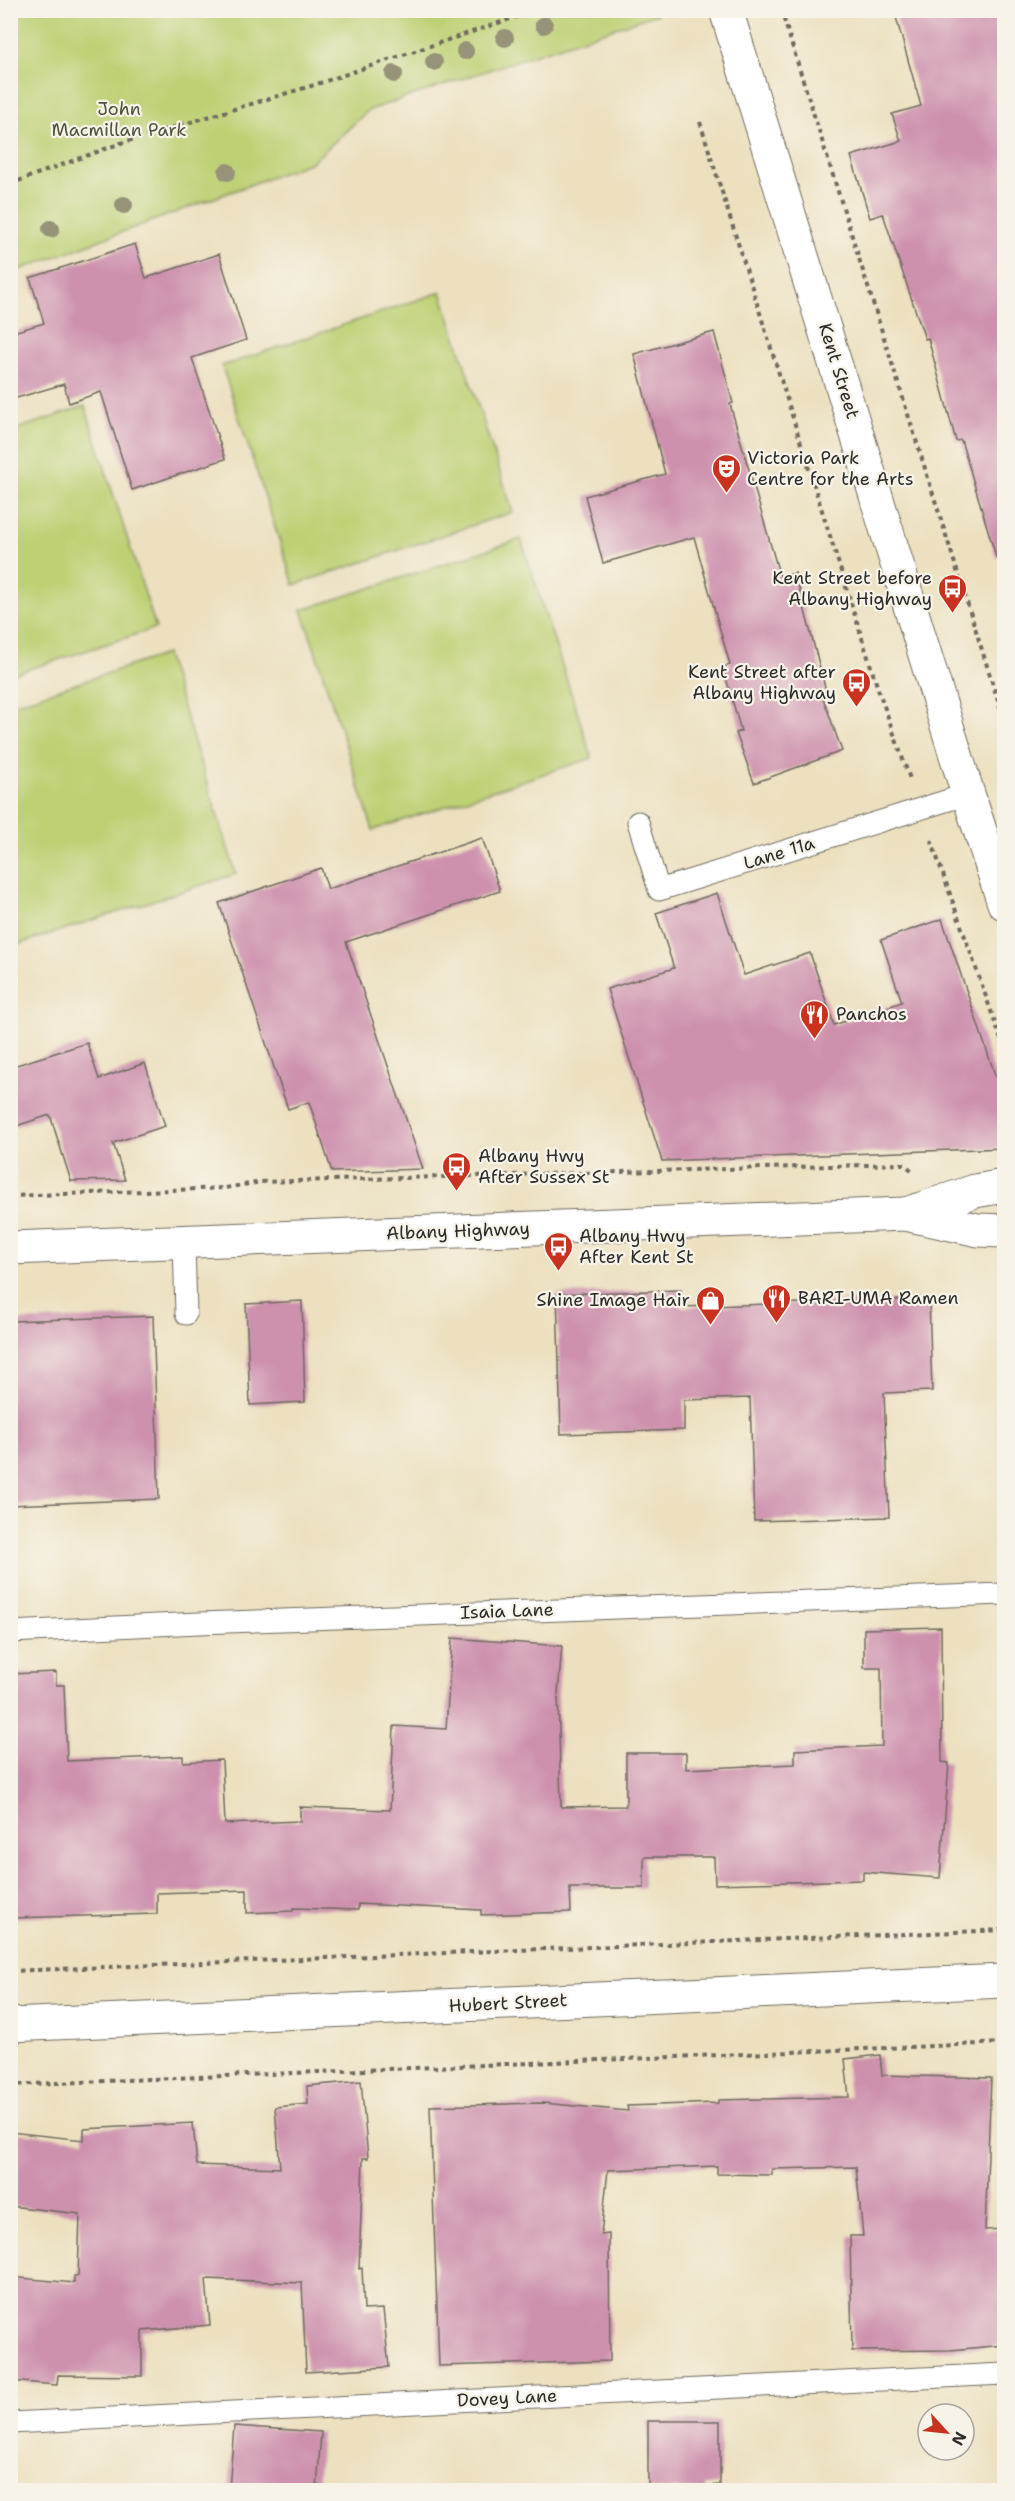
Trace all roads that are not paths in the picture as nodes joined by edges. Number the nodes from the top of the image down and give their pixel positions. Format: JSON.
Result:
{"nodes":[{"id":1,"x":726,"y":10,"type":"edge"},
{"id":2,"x":968,"y":794,"type":"junction"},
{"id":3,"x":638,"y":822,"type":"dead end"},
{"id":4,"x":1005,"y":903,"type":"edge"},
{"id":5,"x":1005,"y":1186,"type":"edge"},
{"id":6,"x":905,"y":1214,"type":"junction"},
{"id":7,"x":1005,"y":1230,"type":"edge"},
{"id":8,"x":184,"y":1241,"type":"junction"},
{"id":9,"x":10,"y":1248,"type":"edge"},
{"id":10,"x":186,"y":1314,"type":"dead end"},
{"id":11,"x":1005,"y":1594,"type":"edge"},
{"id":12,"x":10,"y":1632,"type":"edge"},
{"id":13,"x":1005,"y":1981,"type":"edge"},
{"id":14,"x":10,"y":2025,"type":"edge"},
{"id":15,"x":1005,"y":2374,"type":"edge"},
{"id":16,"x":10,"y":2423,"type":"edge"}],
"edges":[{"from":1,"to":2,"type":"main road","name":"Kent Street"},
{"from":2,"to":3,"type":"lane","name":"Lane 11a"},
{"from":2,"to":4,"type":"main road","name":"Kent Street"},
{"from":5,"to":6,"type":"main road","name":"Albany Highway"},
{"from":6,"to":7,"type":"main road","name":"Albany Highway"},
{"from":6,"to":8,"type":"main road","name":"Albany Highway"},
{"from":8,"to":9,"type":"main road","name":"Albany Highway"},
{"from":8,"to":10,"type":"lane"},
{"from":11,"to":12,"type":"lane","name":"Isaia Lane"},
{"from":13,"to":14,"type":"main road","name":"Hubert Street"},
{"from":15,"to":16,"type":"lane","name":"Dovey Lane"}]}
